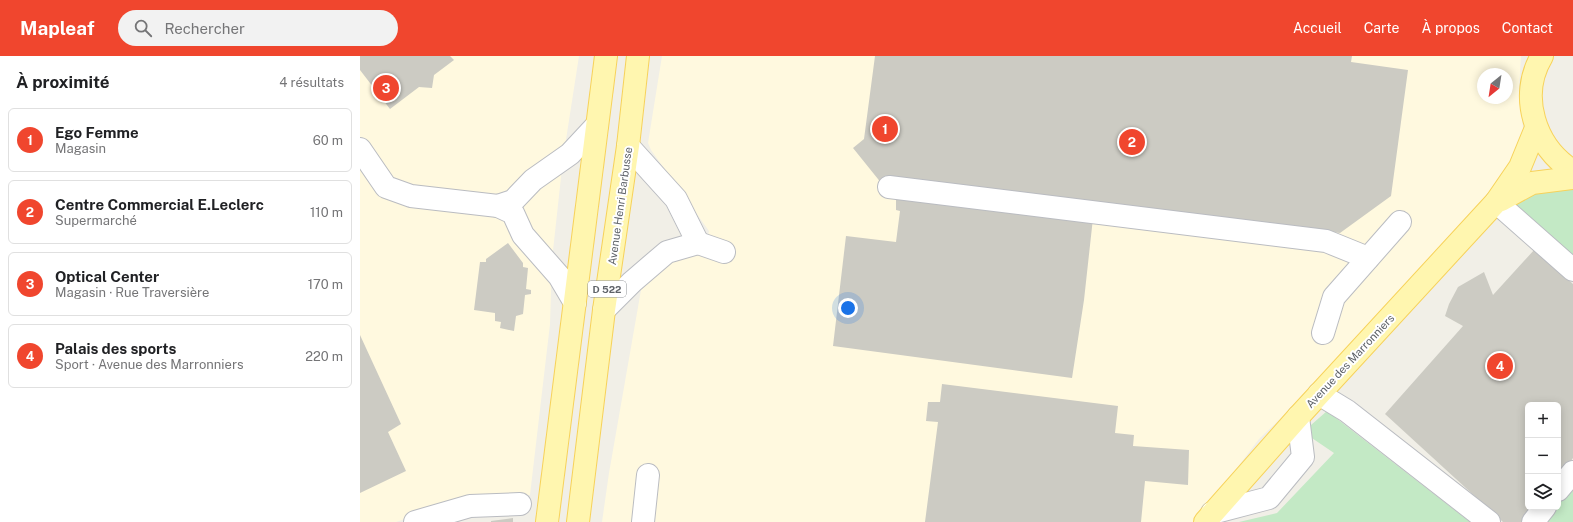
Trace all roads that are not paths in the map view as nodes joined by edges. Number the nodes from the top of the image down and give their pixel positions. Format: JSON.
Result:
{"nodes":[{"id":1,"x":606,"y":56,"type":"edge"},
{"id":2,"x":638,"y":56,"type":"edge"},
{"id":3,"x":1537,"y":59,"type":"edge"},
{"id":4,"x":597,"y":125,"type":"junction"},
{"id":5,"x":1536,"y":128,"type":"junction"},
{"id":6,"x":628,"y":146,"type":"junction"},
{"id":7,"x":360,"y":149,"type":"edge"},
{"id":8,"x":1573,"y":171,"type":"edge"},
{"id":9,"x":1573,"y":178,"type":"edge"},
{"id":10,"x":889,"y":187,"type":"dead end"},
{"id":11,"x":1496,"y":202,"type":"junction"},
{"id":12,"x":498,"y":206,"type":"junction"},
{"id":13,"x":1400,"y":222,"type":"dead end"},
{"id":14,"x":698,"y":243,"type":"junction"},
{"id":15,"x":724,"y":252,"type":"dead end"},
{"id":16,"x":1368,"y":258,"type":"junction"},
{"id":17,"x":1573,"y":270,"type":"edge"},
{"id":18,"x":575,"y":303,"type":"junction"},
{"id":19,"x":604,"y":310,"type":"junction"},
{"id":20,"x":1323,"y":333,"type":"dead end"},
{"id":21,"x":1319,"y":394,"type":"junction"},
{"id":22,"x":1298,"y":417,"type":"junction"},
{"id":23,"x":1573,"y":472,"type":"edge"},
{"id":24,"x":648,"y":475,"type":"dead end"},
{"id":25,"x":1561,"y":486,"type":"edge"},
{"id":26,"x":520,"y":504,"type":"dead end"},
{"id":27,"x":1542,"y":510,"type":"edge"},
{"id":28,"x":1209,"y":517,"type":"edge"},
{"id":29,"x":415,"y":522,"type":"edge"},
{"id":30,"x":547,"y":522,"type":"edge"},
{"id":31,"x":578,"y":522,"type":"edge"},
{"id":32,"x":643,"y":522,"type":"edge"},
{"id":33,"x":1489,"y":522,"type":"edge"},
{"id":34,"x":1532,"y":522,"type":"edge"}],
"edges":[{"from":1,"to":4,"type":"main road","number":"D 522"},
{"from":2,"to":6,"type":"main road","name":"Avenue Henri Barbusse","number":"D 522"},
{"from":3,"to":5,"type":"main road"},
{"from":4,"to":12,"type":"street"},
{"from":4,"to":18,"type":"main road","number":"D 522"},
{"from":5,"to":8,"type":"main road"},
{"from":5,"to":11,"type":"main road","name":"Avenue des Marronniers"},
{"from":6,"to":14,"type":"street"},
{"from":6,"to":19,"type":"main road","name":"Avenue Henri Barbusse","number":"D 522"},
{"from":7,"to":12,"type":"street"},
{"from":9,"to":11,"type":"main road","name":"Avenue des Marronniers"},
{"from":10,"to":16,"type":"street"},
{"from":11,"to":17,"type":"street"},
{"from":11,"to":21,"type":"main road","name":"Avenue des Marronniers"},
{"from":12,"to":18,"type":"street"},
{"from":13,"to":16,"type":"street"},
{"from":14,"to":15,"type":"street"},
{"from":14,"to":19,"type":"street"},
{"from":16,"to":20,"type":"street"},
{"from":18,"to":30,"type":"main road","number":"D 522"},
{"from":19,"to":31,"type":"main road","name":"Avenue Henri Barbusse","number":"D 522"},
{"from":21,"to":22,"type":"main road","name":"Avenue des Marronniers"},
{"from":21,"to":33,"type":"street"},
{"from":22,"to":28,"type":"main road","name":"Avenue des Marronniers"},
{"from":22,"to":28,"type":"street"},
{"from":23,"to":25,"type":"street"},
{"from":24,"to":32,"type":"street"},
{"from":26,"to":29,"type":"street"},
{"from":27,"to":34,"type":"street"}]}
